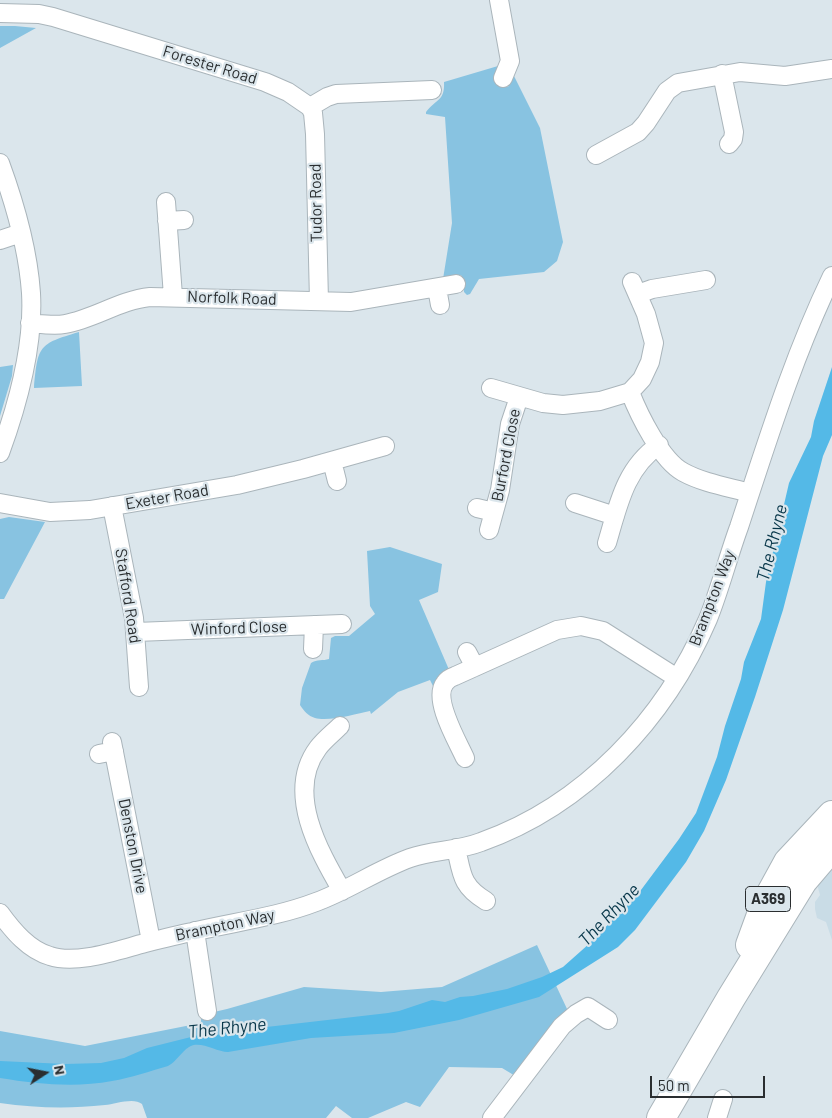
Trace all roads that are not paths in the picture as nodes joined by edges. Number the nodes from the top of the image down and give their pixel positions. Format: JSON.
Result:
{"nodes":[{"id":1,"x":499,"y":0,"type":"edge"},
{"id":2,"x":0,"y":13,"type":"edge"},
{"id":3,"x":832,"y":69,"type":"edge"},
{"id":4,"x":512,"y":71,"type":"dead end"},
{"id":5,"x":722,"y":74,"type":"junction"},
{"id":6,"x":421,"y":95,"type":"dead end"},
{"id":7,"x":310,"y":106,"type":"junction"},
{"id":8,"x":729,"y":144,"type":"dead end"},
{"id":9,"x":596,"y":155,"type":"dead end"},
{"id":10,"x":0,"y":163,"type":"edge"},
{"id":11,"x":166,"y":202,"type":"dead end"},
{"id":12,"x":21,"y":233,"type":"junction"},
{"id":13,"x":0,"y":240,"type":"edge"},
{"id":14,"x":832,"y":276,"type":"edge"},
{"id":15,"x":706,"y":280,"type":"dead end"},
{"id":16,"x":456,"y":284,"type":"dead end"},
{"id":17,"x":173,"y":296,"type":"junction"},
{"id":18,"x":318,"y":301,"type":"junction"},
{"id":19,"x":30,"y":323,"type":"junction"},
{"id":20,"x":491,"y":388,"type":"dead end"},
{"id":21,"x":630,"y":392,"type":"junction"},
{"id":22,"x":519,"y":397,"type":"junction"},
{"id":23,"x":659,"y":445,"type":"junction"},
{"id":24,"x":385,"y":446,"type":"dead end"},
{"id":25,"x":0,"y":454,"type":"edge"},
{"id":26,"x":332,"y":461,"type":"junction"},
{"id":27,"x":337,"y":481,"type":"dead end"},
{"id":28,"x":750,"y":493,"type":"junction"},
{"id":29,"x":0,"y":503,"type":"edge"},
{"id":30,"x":575,"y":503,"type":"dead end"},
{"id":31,"x":112,"y":506,"type":"junction"},
{"id":32,"x":477,"y":508,"type":"dead end"},
{"id":33,"x":494,"y":512,"type":"junction"},
{"id":34,"x":615,"y":516,"type":"junction"},
{"id":35,"x":489,"y":530,"type":"dead end"},
{"id":36,"x":607,"y":543,"type":"dead end"},
{"id":37,"x":342,"y":624,"type":"dead end"},
{"id":38,"x":314,"y":625,"type":"junction"},
{"id":39,"x":136,"y":632,"type":"junction"},
{"id":40,"x":314,"y":649,"type":"dead end"},
{"id":41,"x":677,"y":678,"type":"junction"},
{"id":42,"x":139,"y":687,"type":"dead end"},
{"id":43,"x":340,"y":726,"type":"dead end"},
{"id":44,"x":109,"y":749,"type":"dead end"},
{"id":45,"x":465,"y":758,"type":"dead end"},
{"id":46,"x":832,"y":815,"type":"edge"},
{"id":47,"x":832,"y":847,"type":"edge"},
{"id":48,"x":456,"y":848,"type":"junction"},
{"id":49,"x":342,"y":891,"type":"junction"},
{"id":50,"x":474,"y":899,"type":"dead end"},
{"id":51,"x":0,"y":914,"type":"edge"},
{"id":52,"x":195,"y":931,"type":"junction"},
{"id":53,"x":151,"y":941,"type":"junction"},
{"id":54,"x":731,"y":998,"type":"junction"},
{"id":55,"x":207,"y":1011,"type":"dead end"},
{"id":56,"x":608,"y":1020,"type":"dead end"},
{"id":57,"x":723,"y":1099,"type":"dead end"},
{"id":58,"x":492,"y":1118,"type":"edge"},
{"id":59,"x":661,"y":1118,"type":"edge"},
{"id":60,"x":718,"y":1118,"type":"edge"}],
"edges":[{"from":1,"to":4,"type":"street"},
{"from":2,"to":7,"type":"street","name":"Forester Road"},
{"from":3,"to":5,"type":"street"},
{"from":5,"to":8,"type":"street"},
{"from":5,"to":9,"type":"street"},
{"from":6,"to":7,"type":"street"},
{"from":7,"to":18,"type":"street","name":"Tudor Road"},
{"from":10,"to":12,"type":"street"},
{"from":11,"to":17,"type":"street"},
{"from":12,"to":13,"type":"street"},
{"from":12,"to":19,"type":"street"},
{"from":14,"to":28,"type":"street","name":"Brampton Way"},
{"from":15,"to":21,"type":"street"},
{"from":16,"to":18,"type":"street","name":"Norfolk Road"},
{"from":17,"to":18,"type":"street","name":"Norfolk Road"},
{"from":17,"to":19,"type":"street","name":"Norfolk Road"},
{"from":19,"to":25,"type":"street"},
{"from":20,"to":22,"type":"street","name":"Burford Close"},
{"from":21,"to":22,"type":"street","name":"Burford Close"},
{"from":21,"to":23,"type":"street"},
{"from":22,"to":33,"type":"street","name":"Burford Close"},
{"from":23,"to":28,"type":"street"},
{"from":23,"to":34,"type":"street"},
{"from":24,"to":26,"type":"street","name":"Exeter Road"},
{"from":26,"to":27,"type":"street"},
{"from":26,"to":31,"type":"street","name":"Exeter Road"},
{"from":28,"to":41,"type":"street","name":"Brampton Way"},
{"from":29,"to":31,"type":"street","name":"Exeter Road"},
{"from":30,"to":34,"type":"street"},
{"from":31,"to":39,"type":"street","name":"Stafford Road"},
{"from":32,"to":33,"type":"street","name":"Burford Close"},
{"from":33,"to":35,"type":"street","name":"Burford Close"},
{"from":34,"to":36,"type":"street"},
{"from":37,"to":38,"type":"street","name":"Winford Close"},
{"from":38,"to":39,"type":"street","name":"Winford Close"},
{"from":38,"to":40,"type":"street"},
{"from":39,"to":42,"type":"street","name":"Stafford Road"},
{"from":41,"to":45,"type":"street"},
{"from":41,"to":48,"type":"street","name":"Brampton Way"},
{"from":43,"to":49,"type":"street"},
{"from":44,"to":53,"type":"street","name":"Denston Drive"},
{"from":46,"to":54,"type":"main road","number":"A369"},
{"from":47,"to":54,"type":"main road","number":"A369"},
{"from":48,"to":49,"type":"street","name":"Brampton Way"},
{"from":48,"to":50,"type":"street"},
{"from":49,"to":52,"type":"street","name":"Brampton Way"},
{"from":51,"to":53,"type":"street","name":"Brampton Way"},
{"from":52,"to":53,"type":"street","name":"Brampton Way"},
{"from":52,"to":55,"type":"street"},
{"from":54,"to":59,"type":"main road","number":"A369"},
{"from":56,"to":58,"type":"street"},
{"from":57,"to":60,"type":"street"}]}
